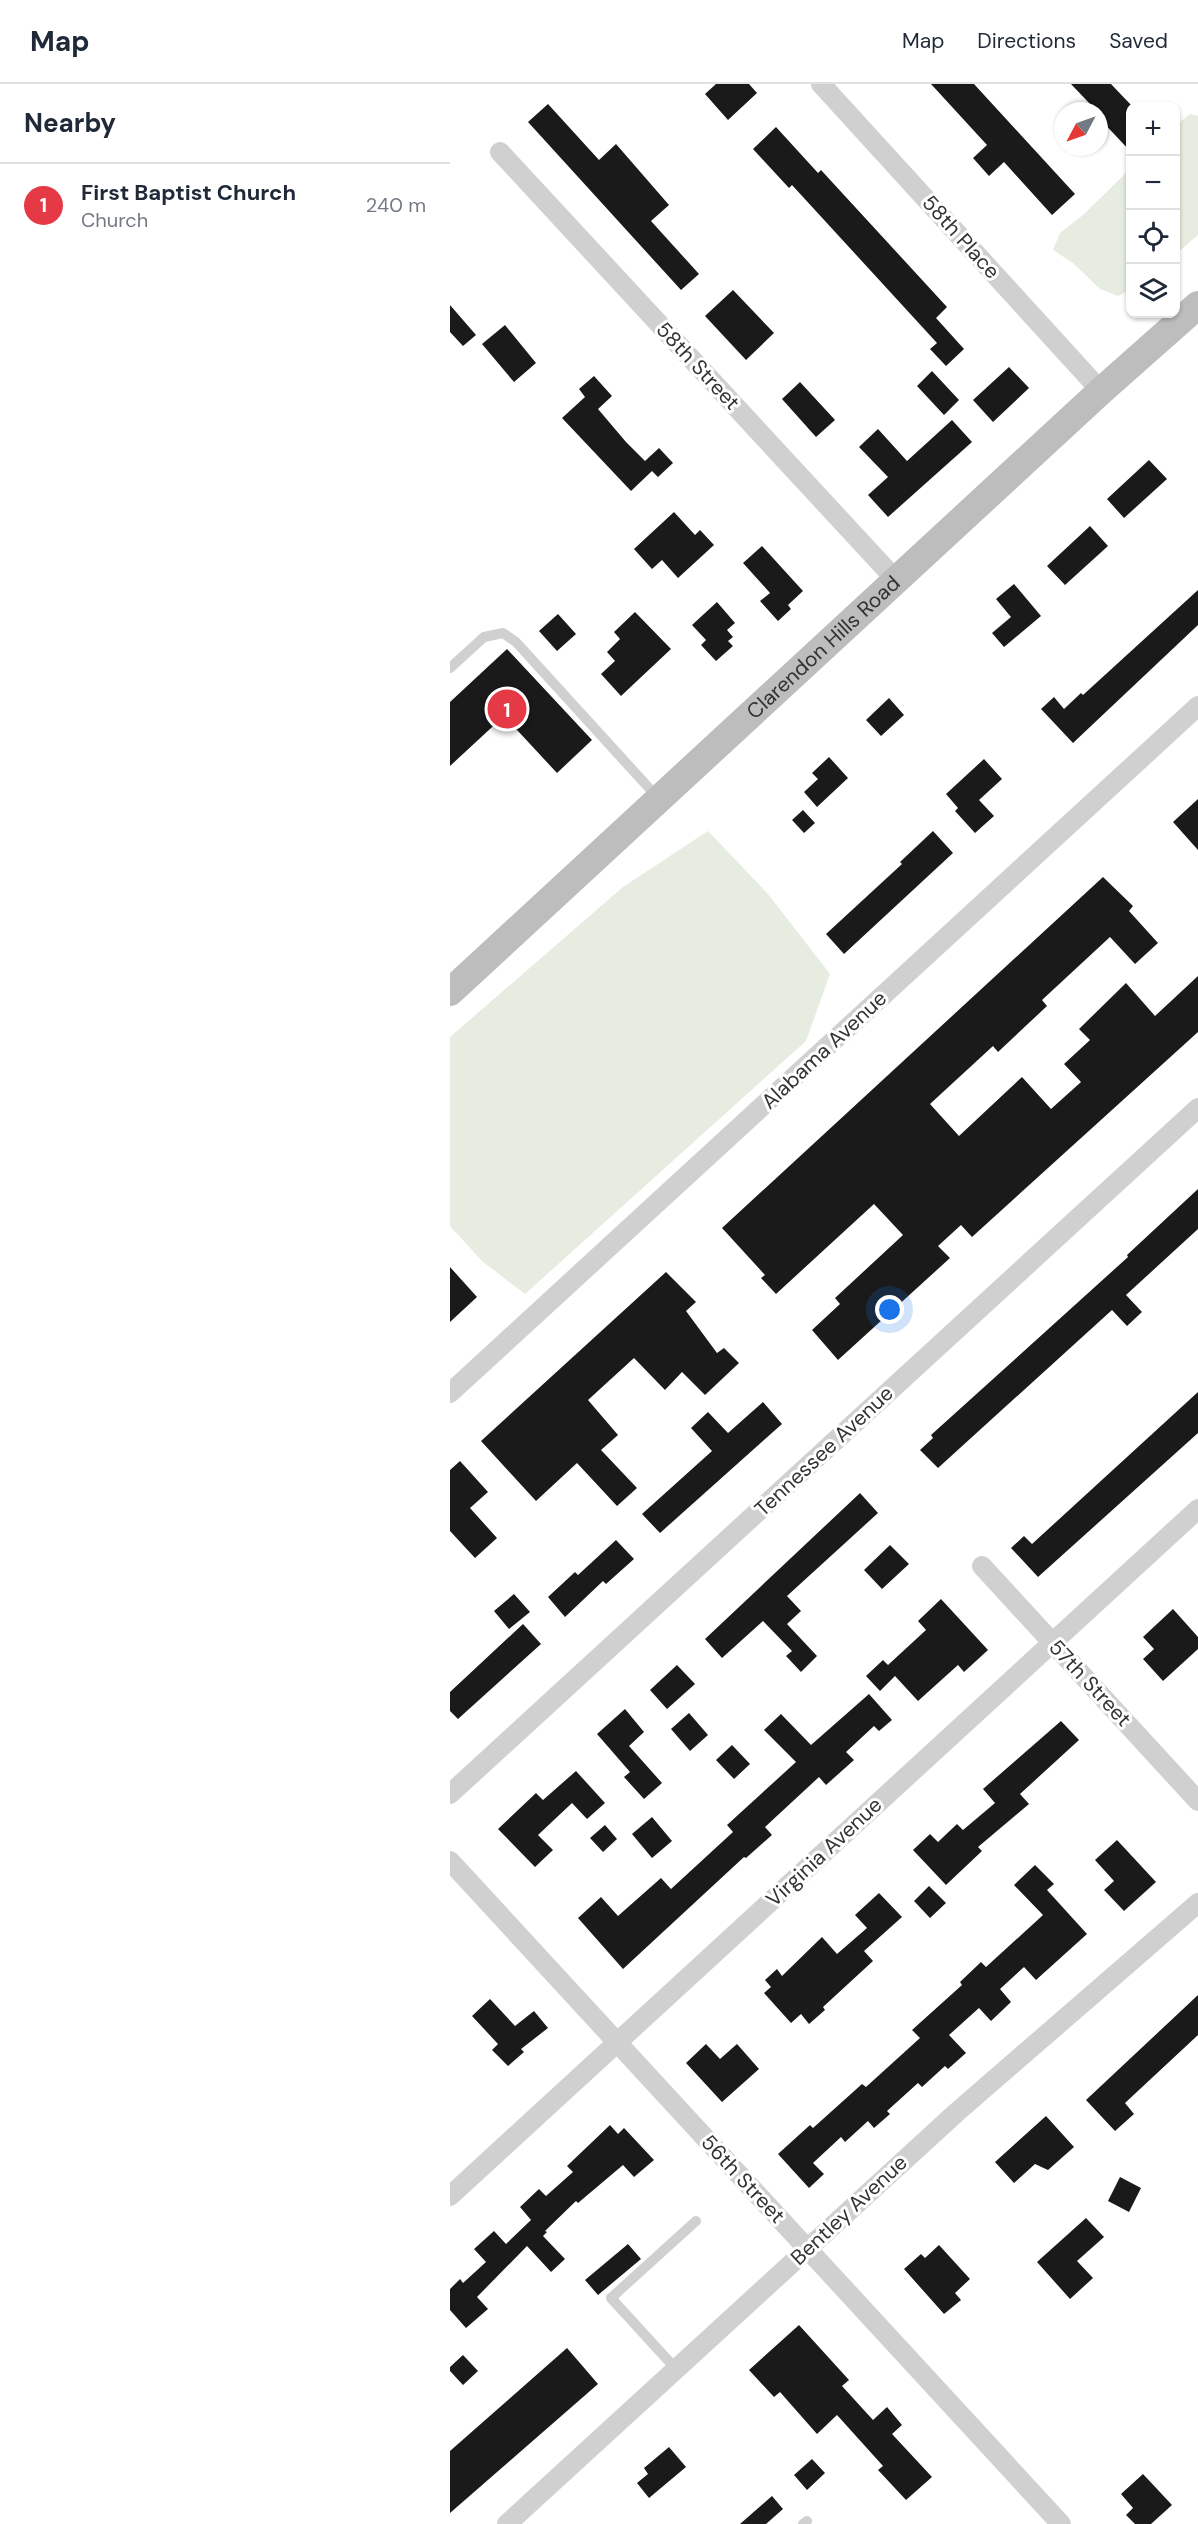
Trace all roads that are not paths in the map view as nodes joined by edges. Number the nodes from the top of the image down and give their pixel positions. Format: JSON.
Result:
{"nodes":[{"id":1,"x":821,"y":84,"type":"edge"},
{"id":2,"x":500,"y":152,"type":"dead end"},
{"id":3,"x":1198,"y":305,"type":"edge"},
{"id":4,"x":1101,"y":391,"type":"junction"},
{"id":5,"x":896,"y":580,"type":"junction"},
{"id":6,"x":450,"y":668,"type":"edge"},
{"id":7,"x":1198,"y":706,"type":"edge"},
{"id":8,"x":659,"y":799,"type":"junction"},
{"id":9,"x":451,"y":990,"type":"edge"},
{"id":10,"x":1198,"y":1108,"type":"edge"},
{"id":11,"x":450,"y":1393,"type":"edge"},
{"id":12,"x":1195,"y":1518,"type":"edge"},
{"id":13,"x":982,"y":1566,"type":"dead end"},
{"id":14,"x":1053,"y":1642,"type":"junction"},
{"id":15,"x":450,"y":1794,"type":"edge"},
{"id":16,"x":1198,"y":1801,"type":"edge"},
{"id":17,"x":450,"y":1861,"type":"edge"},
{"id":18,"x":1198,"y":1904,"type":"edge"},
{"id":19,"x":617,"y":2042,"type":"junction"},
{"id":20,"x":450,"y":2196,"type":"edge"},
{"id":21,"x":696,"y":2221,"type":"dead end"},
{"id":22,"x":807,"y":2248,"type":"junction"},
{"id":23,"x":676,"y":2369,"type":"junction"},
{"id":24,"x":507,"y":2524,"type":"edge"},
{"id":25,"x":1061,"y":2524,"type":"edge"}],
"edges":[{"from":1,"to":4,"type":"street","name":"58th Place"},
{"from":2,"to":5,"type":"street","name":"58th Street"},
{"from":3,"to":4,"type":"street","name":"Clarendon Hills Road"},
{"from":4,"to":5,"type":"street","name":"Clarendon Hills Road"},
{"from":5,"to":8,"type":"street","name":"Clarendon Hills Road"},
{"from":6,"to":8,"type":"lane"},
{"from":7,"to":11,"type":"street","name":"Alabama Avenue"},
{"from":8,"to":9,"type":"street","name":"Clarendon Hills Road"},
{"from":10,"to":15,"type":"street","name":"Tennessee Avenue"},
{"from":12,"to":14,"type":"street","name":"Virginia Avenue"},
{"from":13,"to":14,"type":"street","name":"57th Street"},
{"from":14,"to":16,"type":"street","name":"57th Street"},
{"from":14,"to":19,"type":"street","name":"Virginia Avenue"},
{"from":17,"to":19,"type":"street","name":"56th Street"},
{"from":18,"to":22,"type":"street","name":"Bentley Avenue"},
{"from":19,"to":20,"type":"street","name":"Virginia Avenue"},
{"from":19,"to":22,"type":"street","name":"56th Street"},
{"from":21,"to":23,"type":"lane"},
{"from":22,"to":23,"type":"street","name":"Bentley Avenue"},
{"from":22,"to":25,"type":"street","name":"56th Street"},
{"from":23,"to":24,"type":"street","name":"Bentley Avenue"}]}
